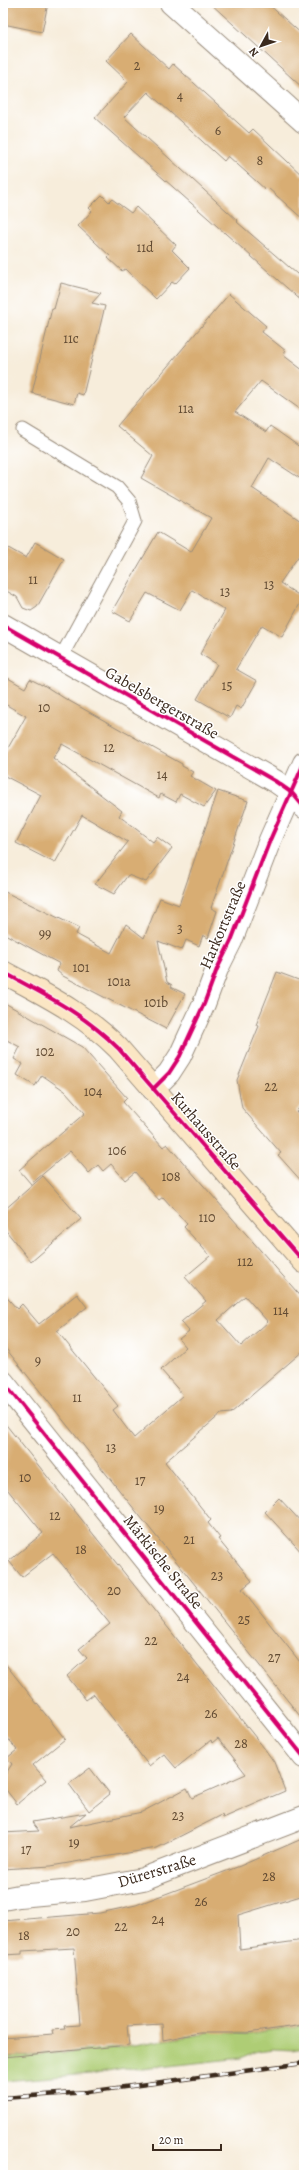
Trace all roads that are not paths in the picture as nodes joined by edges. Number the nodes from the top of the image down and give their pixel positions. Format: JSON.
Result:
{"nodes":[{"id":1,"x":171,"y":3,"type":"edge"},
{"id":2,"x":304,"y":122,"type":"edge"},
{"id":3,"x":23,"y":430,"type":"dead end"},
{"id":4,"x":3,"y":626,"type":"edge"},
{"id":5,"x":60,"y":658,"type":"junction"},
{"id":6,"x":304,"y":763,"type":"edge"},
{"id":7,"x":298,"y":800,"type":"edge"},
{"id":8,"x":3,"y":972,"type":"edge"},
{"id":9,"x":153,"y":1089,"type":"junction"},
{"id":10,"x":304,"y":1262,"type":"edge"},
{"id":11,"x":3,"y":1382,"type":"edge"},
{"id":12,"x":304,"y":1757,"type":"edge"},
{"id":13,"x":304,"y":1817,"type":"edge"},
{"id":14,"x":3,"y":1899,"type":"edge"}],
"edges":[{"from":1,"to":2,"type":"street"},
{"from":3,"to":5,"type":"lane"},
{"from":4,"to":5,"type":"street","name":"Gabelsbergerstraße"},
{"from":5,"to":7,"type":"street","name":"Gabelsbergerstraße"},
{"from":6,"to":7,"type":"street","name":"Harkortstraße"},
{"from":7,"to":9,"type":"street","name":"Harkortstraße"},
{"from":8,"to":9,"type":"street","name":"Kurhausstraße"},
{"from":9,"to":10,"type":"street","name":"Kurhausstraße"},
{"from":11,"to":12,"type":"street","name":"Märkische Straße"},
{"from":13,"to":14,"type":"street","name":"Dürerstraße"}]}
